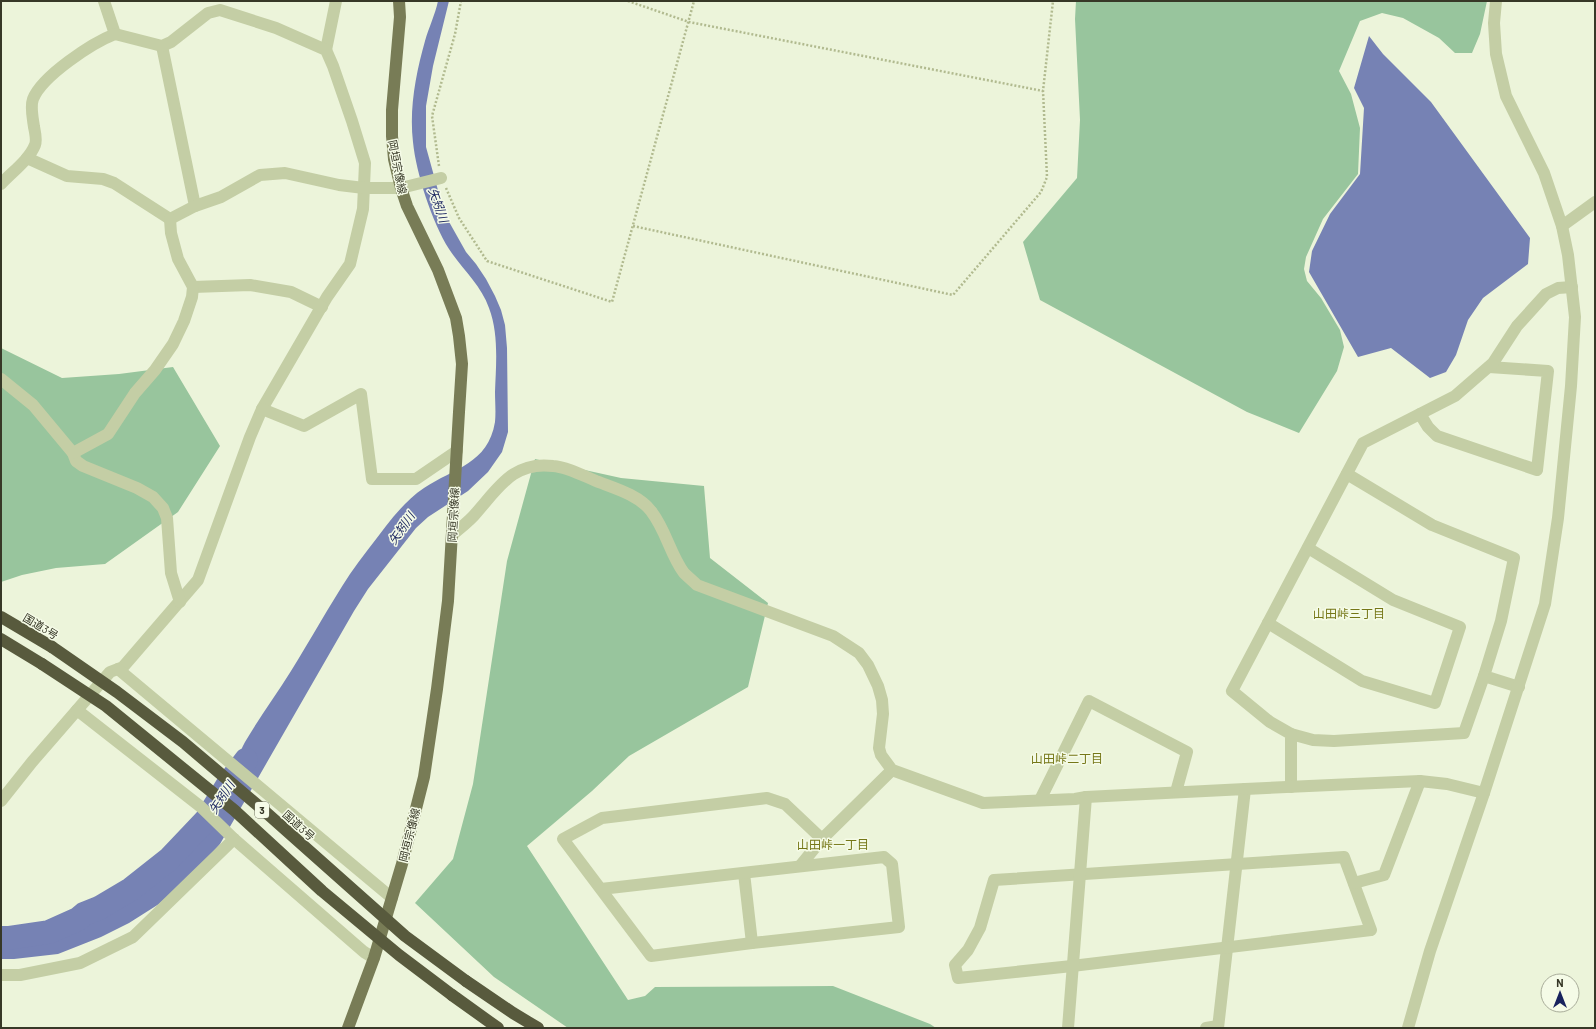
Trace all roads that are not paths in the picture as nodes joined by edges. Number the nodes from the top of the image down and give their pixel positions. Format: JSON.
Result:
{"nodes":[{"id":1,"x":104,"y":1,"type":"edge"},
{"id":2,"x":336,"y":1,"type":"edge"},
{"id":3,"x":399,"y":1,"type":"edge"},
{"id":4,"x":1496,"y":1,"type":"edge"},
{"id":5,"x":115,"y":34,"type":"junction"},
{"id":6,"x":162,"y":46,"type":"junction"},
{"id":7,"x":326,"y":50,"type":"junction"},
{"id":8,"x":27,"y":158,"type":"junction"},
{"id":9,"x":441,"y":178,"type":"road end"},
{"id":10,"x":1,"y":184,"type":"edge"},
{"id":11,"x":364,"y":188,"type":"junction"},
{"id":12,"x":401,"y":188,"type":"junction"},
{"id":13,"x":1595,"y":202,"type":"edge"},
{"id":14,"x":195,"y":206,"type":"junction"},
{"id":15,"x":170,"y":219,"type":"junction"},
{"id":16,"x":1562,"y":226,"type":"junction"},
{"id":17,"x":192,"y":287,"type":"junction"},
{"id":18,"x":1572,"y":287,"type":"junction"},
{"id":19,"x":322,"y":307,"type":"junction"},
{"id":20,"x":1489,"y":367,"type":"junction"},
{"id":21,"x":1,"y":379,"type":"edge"},
{"id":22,"x":262,"y":409,"type":"junction"},
{"id":23,"x":1420,"y":414,"type":"junction"},
{"id":24,"x":73,"y":453,"type":"junction"},
{"id":25,"x":457,"y":455,"type":"junction"},
{"id":26,"x":1347,"y":474,"type":"junction"},
{"id":27,"x":452,"y":535,"type":"junction"},
{"id":28,"x":1308,"y":548,"type":"junction"},
{"id":29,"x":180,"y":602,"type":"junction"},
{"id":30,"x":1,"y":617,"type":"edge"},
{"id":31,"x":1268,"y":624,"type":"junction"},
{"id":32,"x":1,"y":640,"type":"edge"},
{"id":33,"x":118,"y":669,"type":"junction"},
{"id":34,"x":1484,"y":676,"type":"junction"},
{"id":35,"x":1519,"y":687,"type":"junction"},
{"id":36,"x":78,"y":710,"type":"junction"},
{"id":37,"x":1290,"y":734,"type":"junction"},
{"id":38,"x":892,"y":770,"type":"junction"},
{"id":39,"x":1420,"y":781,"type":"junction"},
{"id":40,"x":1291,"y":787,"type":"junction"},
{"id":41,"x":1245,"y":789,"type":"junction"},
{"id":42,"x":1176,"y":792,"type":"junction"},
{"id":43,"x":1484,"y":793,"type":"junction"},
{"id":44,"x":1086,"y":797,"type":"junction"},
{"id":45,"x":1040,"y":800,"type":"junction"},
{"id":46,"x":1,"y":801,"type":"edge"},
{"id":47,"x":234,"y":839,"type":"junction"},
{"id":48,"x":822,"y":839,"type":"junction"},
{"id":49,"x":1237,"y":863,"type":"junction"},
{"id":50,"x":800,"y":866,"type":"junction"},
{"id":51,"x":744,"y":872,"type":"junction"},
{"id":52,"x":1080,"y":874,"type":"junction"},
{"id":53,"x":1354,"y":883,"type":"junction"},
{"id":54,"x":601,"y":889,"type":"junction"},
{"id":55,"x":392,"y":898,"type":"junction"},
{"id":56,"x":752,"y":943,"type":"junction"},
{"id":57,"x":1226,"y":948,"type":"junction"},
{"id":58,"x":374,"y":958,"type":"junction"},
{"id":59,"x":1072,"y":966,"type":"junction"},
{"id":60,"x":1,"y":975,"type":"edge"},
{"id":61,"x":1218,"y":1027,"type":"edge"},
{"id":62,"x":348,"y":1028,"type":"edge"},
{"id":63,"x":498,"y":1028,"type":"edge"},
{"id":64,"x":538,"y":1028,"type":"edge"},
{"id":65,"x":1068,"y":1028,"type":"edge"},
{"id":66,"x":1206,"y":1028,"type":"edge"},
{"id":67,"x":1408,"y":1028,"type":"edge"}],
"edges":[{"from":1,"to":5,"type":"street"},
{"from":2,"to":7,"type":"street"},
{"from":3,"to":12,"type":"main road","name":"岡垣宗像線"},
{"from":4,"to":16,"type":"street"},
{"from":5,"to":6,"type":"street"},
{"from":5,"to":8,"type":"street"},
{"from":6,"to":7,"type":"street"},
{"from":6,"to":14,"type":"street"},
{"from":7,"to":11,"type":"street"},
{"from":8,"to":10,"type":"street"},
{"from":8,"to":15,"type":"street"},
{"from":9,"to":12,"type":"street"},
{"from":11,"to":12,"type":"street"},
{"from":11,"to":14,"type":"street"},
{"from":11,"to":19,"type":"street"},
{"from":12,"to":25,"type":"main road","name":"岡垣宗像線"},
{"from":13,"to":16,"type":"street"},
{"from":14,"to":15,"type":"street"},
{"from":15,"to":17,"type":"street"},
{"from":16,"to":18,"type":"street"},
{"from":17,"to":19,"type":"street"},
{"from":17,"to":24,"type":"street"},
{"from":18,"to":20,"type":"street"},
{"from":18,"to":35,"type":"street"},
{"from":19,"to":22,"type":"street"},
{"from":20,"to":23,"type":"street"},
{"from":20,"to":23,"type":"street"},
{"from":21,"to":24,"type":"street"},
{"from":22,"to":25,"type":"street"},
{"from":22,"to":29,"type":"street"},
{"from":23,"to":26,"type":"street"},
{"from":24,"to":29,"type":"street"},
{"from":25,"to":27,"type":"main road","name":"岡垣宗像線"},
{"from":26,"to":28,"type":"street"},
{"from":26,"to":34,"type":"street"},
{"from":27,"to":38,"type":"street"},
{"from":27,"to":55,"type":"main road","name":"岡垣宗像線"},
{"from":28,"to":31,"type":"street"},
{"from":28,"to":31,"type":"street"},
{"from":29,"to":33,"type":"street"},
{"from":30,"to":64,"type":"highway","name":"国道3号","number":"3","bridge":true},
{"from":31,"to":37,"type":"street"},
{"from":32,"to":63,"type":"highway","number":"3","bridge":true},
{"from":33,"to":36,"type":"street"},
{"from":33,"to":55,"type":"street"},
{"from":34,"to":35,"type":"street"},
{"from":34,"to":37,"type":"street"},
{"from":35,"to":43,"type":"street"},
{"from":36,"to":46,"type":"street"},
{"from":36,"to":47,"type":"street"},
{"from":37,"to":40,"type":"street"},
{"from":38,"to":45,"type":"street"},
{"from":38,"to":48,"type":"street"},
{"from":39,"to":40,"type":"street"},
{"from":39,"to":43,"type":"street"},
{"from":39,"to":53,"type":"street"},
{"from":40,"to":41,"type":"street"},
{"from":41,"to":42,"type":"street"},
{"from":41,"to":49,"type":"street"},
{"from":42,"to":44,"type":"street"},
{"from":42,"to":45,"type":"street"},
{"from":43,"to":67,"type":"street"},
{"from":44,"to":45,"type":"street"},
{"from":44,"to":52,"type":"street"},
{"from":47,"to":58,"type":"street"},
{"from":47,"to":60,"type":"street"},
{"from":48,"to":50,"type":"street"},
{"from":48,"to":54,"type":"street"},
{"from":49,"to":52,"type":"street"},
{"from":49,"to":53,"type":"street"},
{"from":49,"to":57,"type":"street"},
{"from":50,"to":51,"type":"street"},
{"from":50,"to":56,"type":"street"},
{"from":51,"to":54,"type":"street"},
{"from":51,"to":56,"type":"street"},
{"from":52,"to":59,"type":"street"},
{"from":52,"to":59,"type":"street"},
{"from":53,"to":57,"type":"street"},
{"from":54,"to":56,"type":"street"},
{"from":55,"to":58,"type":"main road","name":"岡垣宗像線"},
{"from":57,"to":59,"type":"street"},
{"from":57,"to":61,"type":"street"},
{"from":58,"to":62,"type":"main road","name":"岡垣宗像線"},
{"from":59,"to":65,"type":"street"},
{"from":61,"to":66,"type":"street"}]}
